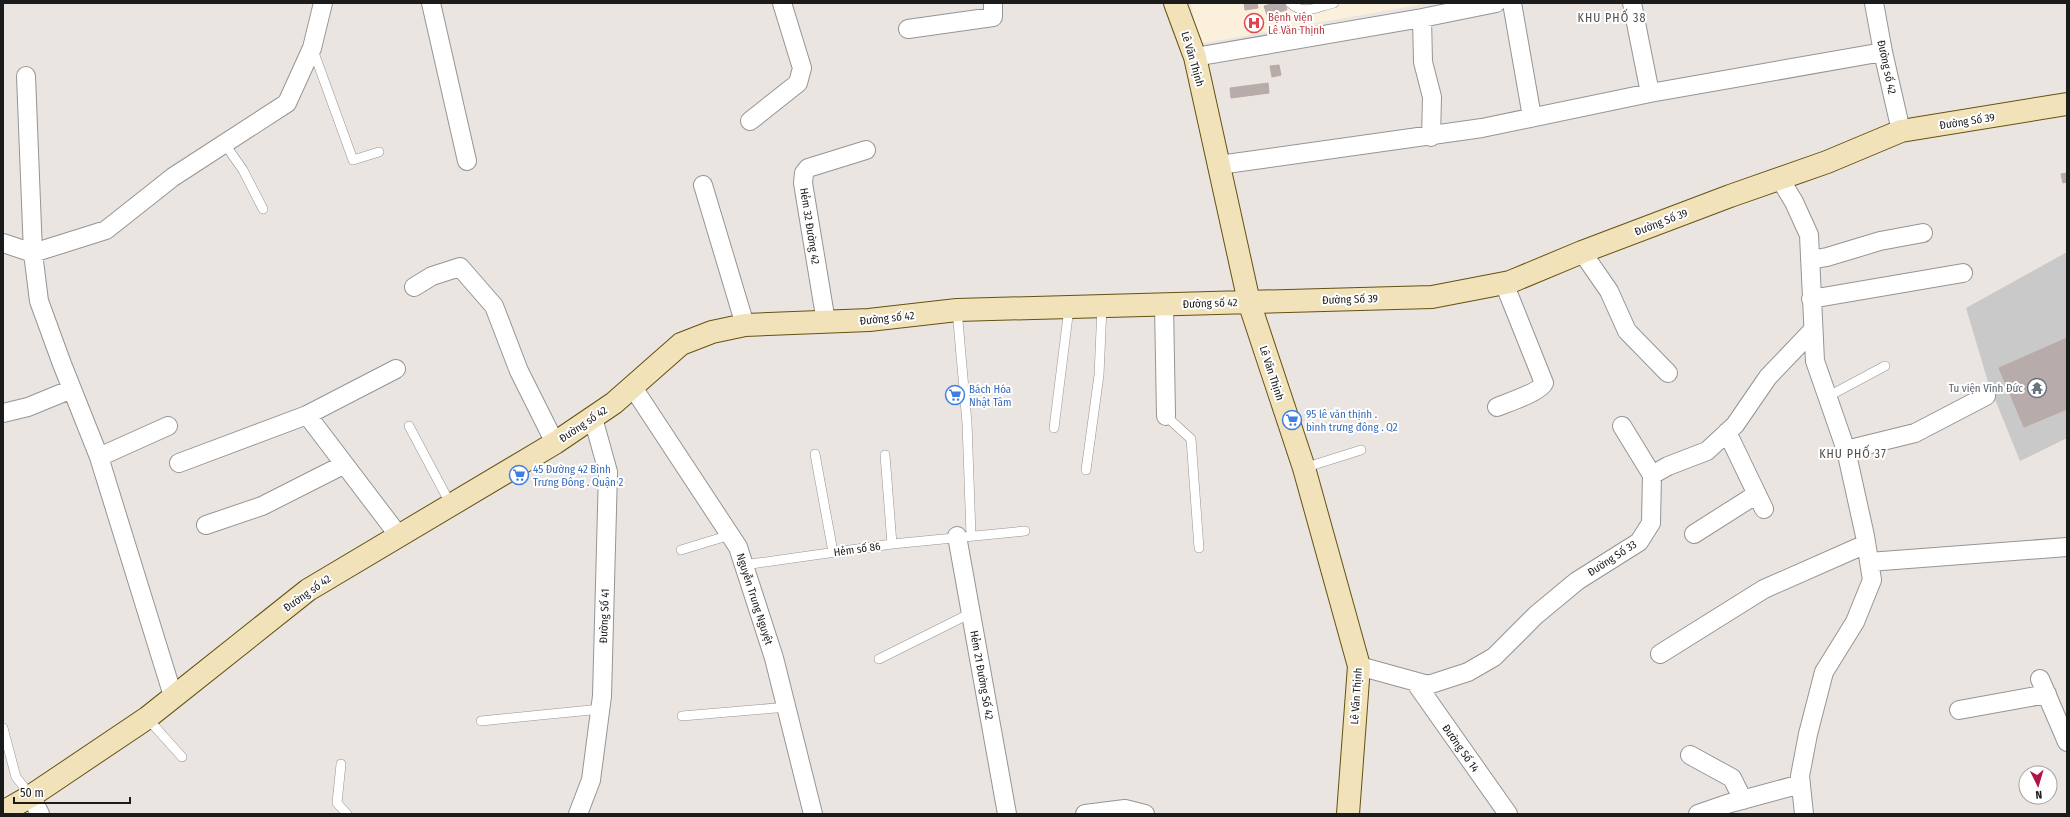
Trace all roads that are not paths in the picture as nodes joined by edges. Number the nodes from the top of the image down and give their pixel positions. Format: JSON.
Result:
{"nodes":[{"id":1,"x":323,"y":3,"type":"edge"},
{"id":2,"x":431,"y":3,"type":"edge"},
{"id":3,"x":782,"y":3,"type":"edge"},
{"id":4,"x":993,"y":3,"type":"edge"},
{"id":5,"x":1175,"y":3,"type":"edge"},
{"id":6,"x":1290,"y":3,"type":"edge"},
{"id":7,"x":1334,"y":3,"type":"edge"},
{"id":8,"x":1496,"y":3,"type":"edge"},
{"id":9,"x":1512,"y":3,"type":"edge"},
{"id":10,"x":1632,"y":3,"type":"edge"},
{"id":11,"x":1874,"y":3,"type":"edge"},
{"id":12,"x":1422,"y":18,"type":"junction"},
{"id":13,"x":908,"y":29,"type":"dead end"},
{"id":14,"x":312,"y":48,"type":"junction"},
{"id":15,"x":1883,"y":52,"type":"junction"},
{"id":16,"x":1195,"y":57,"type":"junction"},
{"id":17,"x":26,"y":76,"type":"dead end"},
{"id":18,"x":1650,"y":93,"type":"junction"},
{"id":19,"x":2067,"y":104,"type":"edge"},
{"id":20,"x":1532,"y":117,"type":"junction"},
{"id":21,"x":750,"y":121,"type":"dead end"},
{"id":22,"x":1901,"y":131,"type":"junction"},
{"id":23,"x":1431,"y":136,"type":"junction"},
{"id":24,"x":224,"y":143,"type":"junction"},
{"id":25,"x":866,"y":150,"type":"dead end"},
{"id":26,"x":379,"y":152,"type":"dead end"},
{"id":27,"x":467,"y":161,"type":"dead end"},
{"id":28,"x":1219,"y":165,"type":"junction"},
{"id":29,"x":1780,"y":179,"type":"junction"},
{"id":30,"x":703,"y":185,"type":"dead end"},
{"id":31,"x":263,"y":209,"type":"dead end"},
{"id":32,"x":1923,"y":233,"type":"dead end"},
{"id":33,"x":3,"y":243,"type":"edge"},
{"id":34,"x":1582,"y":252,"type":"junction"},
{"id":35,"x":33,"y":253,"type":"junction"},
{"id":36,"x":1810,"y":260,"type":"junction"},
{"id":37,"x":1963,"y":273,"type":"dead end"},
{"id":38,"x":1504,"y":283,"type":"junction"},
{"id":39,"x":414,"y":287,"type":"dead end"},
{"id":40,"x":1811,"y":299,"type":"junction"},
{"id":41,"x":1249,"y":302,"type":"junction"},
{"id":42,"x":1164,"y":304,"type":"junction"},
{"id":43,"x":1102,"y":307,"type":"junction"},
{"id":44,"x":1069,"y":308,"type":"junction"},
{"id":45,"x":957,"y":310,"type":"junction"},
{"id":46,"x":826,"y":322,"type":"junction"},
{"id":47,"x":745,"y":325,"type":"junction"},
{"id":48,"x":1812,"y":331,"type":"junction"},
{"id":49,"x":1886,"y":366,"type":"dead end"},
{"id":50,"x":396,"y":369,"type":"dead end"},
{"id":51,"x":1668,"y":373,"type":"dead end"},
{"id":52,"x":632,"y":386,"type":"junction"},
{"id":53,"x":72,"y":389,"type":"junction"},
{"id":54,"x":1986,"y":396,"type":"dead end"},
{"id":55,"x":1827,"y":397,"type":"junction"},
{"id":56,"x":1497,"y":407,"type":"dead end"},
{"id":57,"x":3,"y":413,"type":"edge"},
{"id":58,"x":307,"y":416,"type":"junction"},
{"id":59,"x":1166,"y":416,"type":"joint"},
{"id":60,"x":593,"y":418,"type":"junction"},
{"id":61,"x":168,"y":426,"type":"dead end"},
{"id":62,"x":409,"y":426,"type":"dead end"},
{"id":63,"x":1622,"y":426,"type":"dead end"},
{"id":64,"x":1054,"y":428,"type":"dead end"},
{"id":65,"x":1727,"y":432,"type":"junction"},
{"id":66,"x":555,"y":443,"type":"junction"},
{"id":67,"x":1361,"y":450,"type":"dead end"},
{"id":68,"x":1846,"y":450,"type":"junction"},
{"id":69,"x":815,"y":454,"type":"dead end"},
{"id":70,"x":885,"y":455,"type":"dead end"},
{"id":71,"x":99,"y":456,"type":"junction"},
{"id":72,"x":179,"y":463,"type":"dead end"},
{"id":73,"x":343,"y":465,"type":"junction"},
{"id":74,"x":1304,"y":468,"type":"junction"},
{"id":75,"x":1086,"y":470,"type":"dead end"},
{"id":76,"x":1652,"y":475,"type":"junction"},
{"id":77,"x":451,"y":505,"type":"junction"},
{"id":78,"x":206,"y":525,"type":"dead end"},
{"id":79,"x":1025,"y":531,"type":"dead end"},
{"id":80,"x":1694,"y":534,"type":"dead end"},
{"id":81,"x":730,"y":535,"type":"junction"},
{"id":82,"x":400,"y":536,"type":"junction"},
{"id":83,"x":964,"y":536,"type":"junction"},
{"id":84,"x":892,"y":544,"type":"junction"},
{"id":85,"x":1866,"y":544,"type":"junction"},
{"id":86,"x":2067,"y":547,"type":"edge"},
{"id":87,"x":1199,"y":548,"type":"dead end"},
{"id":88,"x":681,"y":550,"type":"dead end"},
{"id":89,"x":833,"y":552,"type":"junction"},
{"id":90,"x":1869,"y":562,"type":"junction"},
{"id":91,"x":744,"y":565,"type":"junction"},
{"id":92,"x":971,"y":613,"type":"junction"},
{"id":93,"x":1660,"y":654,"type":"dead end"},
{"id":94,"x":879,"y":659,"type":"dead end"},
{"id":95,"x":1360,"y":666,"type":"junction"},
{"id":96,"x":1415,"y":682,"type":"junction"},
{"id":97,"x":173,"y":696,"type":"junction"},
{"id":98,"x":787,"y":707,"type":"junction"},
{"id":99,"x":600,"y":708,"type":"junction"},
{"id":100,"x":1959,"y":710,"type":"dead end"},
{"id":101,"x":682,"y":716,"type":"dead end"},
{"id":102,"x":147,"y":718,"type":"junction"},
{"id":103,"x":480,"y":721,"type":"dead end"},
{"id":104,"x":3,"y":728,"type":"edge"},
{"id":105,"x":2067,"y":742,"type":"edge"},
{"id":106,"x":1690,"y":755,"type":"dead end"},
{"id":107,"x":182,"y":757,"type":"dead end"},
{"id":108,"x":341,"y":764,"type":"dead end"},
{"id":109,"x":1801,"y":784,"type":"junction"},
{"id":110,"x":1743,"y":800,"type":"junction"},
{"id":111,"x":36,"y":805,"type":"edge"},
{"id":112,"x":3,"y":812,"type":"edge"},
{"id":113,"x":1113,"y":812,"type":"edge"},
{"id":114,"x":347,"y":814,"type":"edge"},
{"id":115,"x":578,"y":814,"type":"edge"},
{"id":116,"x":813,"y":814,"type":"edge"},
{"id":117,"x":1007,"y":814,"type":"edge"},
{"id":118,"x":1085,"y":814,"type":"edge"},
{"id":119,"x":1145,"y":814,"type":"edge"},
{"id":120,"x":1348,"y":814,"type":"edge"},
{"id":121,"x":1508,"y":814,"type":"edge"},
{"id":122,"x":1698,"y":814,"type":"edge"},
{"id":123,"x":1804,"y":814,"type":"edge"}],
"edges":[{"from":1,"to":14,"type":"street"},
{"from":2,"to":27,"type":"street"},
{"from":3,"to":21,"type":"street"},
{"from":4,"to":13,"type":"street"},
{"from":5,"to":16,"type":"street","name":"Lê Văn Thịnh"},
{"from":6,"to":7,"type":"lane"},
{"from":8,"to":12,"type":"street"},
{"from":9,"to":20,"type":"street"},
{"from":10,"to":18,"type":"street"},
{"from":11,"to":15,"type":"street","name":"Đường số 42"},
{"from":12,"to":16,"type":"street"},
{"from":12,"to":23,"type":"street"},
{"from":14,"to":24,"type":"street"},
{"from":14,"to":26,"type":"lane"},
{"from":15,"to":18,"type":"street"},
{"from":15,"to":22,"type":"street","name":"Đường số 42"},
{"from":16,"to":28,"type":"street","name":"Lê Văn Thịnh"},
{"from":17,"to":35,"type":"street"},
{"from":18,"to":20,"type":"street"},
{"from":19,"to":22,"type":"street","name":"Đường Số 39"},
{"from":20,"to":23,"type":"street"},
{"from":22,"to":29,"type":"street","name":"Đường Số 39"},
{"from":23,"to":28,"type":"street"},
{"from":24,"to":31,"type":"lane"},
{"from":24,"to":35,"type":"street"},
{"from":25,"to":46,"type":"street","name":"Hẻm 32 Đường 42"},
{"from":28,"to":41,"type":"street","name":"Lê Văn Thịnh"},
{"from":29,"to":34,"type":"street","name":"Đường Số 39"},
{"from":29,"to":36,"type":"street"},
{"from":30,"to":47,"type":"street"},
{"from":32,"to":36,"type":"street"},
{"from":33,"to":35,"type":"street"},
{"from":34,"to":38,"type":"street","name":"Đường Số 39"},
{"from":34,"to":51,"type":"street"},
{"from":35,"to":53,"type":"street"},
{"from":36,"to":40,"type":"street"},
{"from":37,"to":40,"type":"street"},
{"from":38,"to":41,"type":"street","name":"Đường Số 39"},
{"from":38,"to":56,"type":"street"},
{"from":39,"to":66,"type":"street"},
{"from":40,"to":48,"type":"street"},
{"from":41,"to":42,"type":"street","name":"Đường số 42"},
{"from":41,"to":74,"type":"street","name":"Lê Văn Thịnh"},
{"from":42,"to":43,"type":"street","name":"Đường số 42"},
{"from":42,"to":59,"type":"street"},
{"from":43,"to":44,"type":"street","name":"Đường số 42"},
{"from":43,"to":75,"type":"lane"},
{"from":44,"to":45,"type":"street","name":"Đường số 42"},
{"from":44,"to":64,"type":"lane"},
{"from":45,"to":46,"type":"street","name":"Đường số 42"},
{"from":45,"to":83,"type":"lane","name":"Hẻm 21 Đường Số 42"},
{"from":46,"to":47,"type":"street","name":"Đường số 42"},
{"from":47,"to":52,"type":"street","name":"Đường số 42"},
{"from":48,"to":55,"type":"street"},
{"from":48,"to":65,"type":"street"},
{"from":49,"to":55,"type":"lane"},
{"from":50,"to":58,"type":"street"},
{"from":52,"to":60,"type":"street","name":"Đường số 42"},
{"from":52,"to":81,"type":"street","name":"Nguyễn Trung Nguyệt"},
{"from":53,"to":57,"type":"street"},
{"from":53,"to":71,"type":"street"},
{"from":54,"to":68,"type":"street"},
{"from":55,"to":68,"type":"street"},
{"from":58,"to":72,"type":"street"},
{"from":58,"to":73,"type":"street"},
{"from":59,"to":87,"type":"lane"},
{"from":60,"to":66,"type":"street","name":"Đường số 42"},
{"from":60,"to":99,"type":"street","name":"Đường Số 41"},
{"from":61,"to":71,"type":"street"},
{"from":62,"to":77,"type":"lane"},
{"from":63,"to":76,"type":"street"},
{"from":65,"to":76,"type":"street"},
{"from":65,"to":80,"type":"street"},
{"from":66,"to":77,"type":"street","name":"Đường số 42"},
{"from":67,"to":74,"type":"lane"},
{"from":68,"to":85,"type":"street"},
{"from":69,"to":89,"type":"lane"},
{"from":70,"to":84,"type":"lane"},
{"from":71,"to":97,"type":"street"},
{"from":73,"to":78,"type":"street"},
{"from":73,"to":82,"type":"street"},
{"from":74,"to":95,"type":"street","name":"Lê Văn Thịnh"},
{"from":76,"to":96,"type":"street","name":"Đường Số 33"},
{"from":77,"to":82,"type":"street","name":"Đường số 42"},
{"from":79,"to":83,"type":"lane","name":"Hẻm số 86"},
{"from":81,"to":88,"type":"lane"},
{"from":81,"to":91,"type":"street","name":"Nguyễn Trung Nguyệt"},
{"from":82,"to":97,"type":"street","name":"Đường số 42"},
{"from":83,"to":84,"type":"lane","name":"Hẻm số 86"},
{"from":83,"to":92,"type":"street","name":"Hẻm 21 Đường Số 42"},
{"from":84,"to":89,"type":"lane","name":"Hẻm số 86"},
{"from":85,"to":90,"type":"street"},
{"from":85,"to":93,"type":"street"},
{"from":86,"to":90,"type":"street"},
{"from":89,"to":91,"type":"lane","name":"Hẻm số 86"},
{"from":90,"to":109,"type":"street"},
{"from":91,"to":98,"type":"street","name":"Nguyễn Trung Nguyệt"},
{"from":92,"to":94,"type":"lane"},
{"from":92,"to":117,"type":"street","name":"Hẻm 21 Đường Số 42"},
{"from":95,"to":96,"type":"street","name":"Đường Số 33"},
{"from":95,"to":120,"type":"street","name":"Lê Văn Thịnh"},
{"from":96,"to":121,"type":"street","name":"Đường Số 14"},
{"from":97,"to":102,"type":"street","name":"Đường số 42"},
{"from":98,"to":101,"type":"lane"},
{"from":98,"to":116,"type":"street","name":"Nguyễn Trung Nguyệt"},
{"from":99,"to":103,"type":"lane"},
{"from":99,"to":115,"type":"street","name":"Đường Số 41"},
{"from":100,"to":105,"type":"street"},
{"from":102,"to":107,"type":"lane"},
{"from":102,"to":111,"type":"street","name":"Đường số 42"},
{"from":104,"to":111,"type":"lane"},
{"from":106,"to":110,"type":"street"},
{"from":108,"to":114,"type":"lane"},
{"from":109,"to":110,"type":"street"},
{"from":109,"to":123,"type":"street"},
{"from":110,"to":122,"type":"street"},
{"from":111,"to":112,"type":"street","name":"Đường số 42"},
{"from":113,"to":118,"type":"street"},
{"from":113,"to":119,"type":"street"}]}
